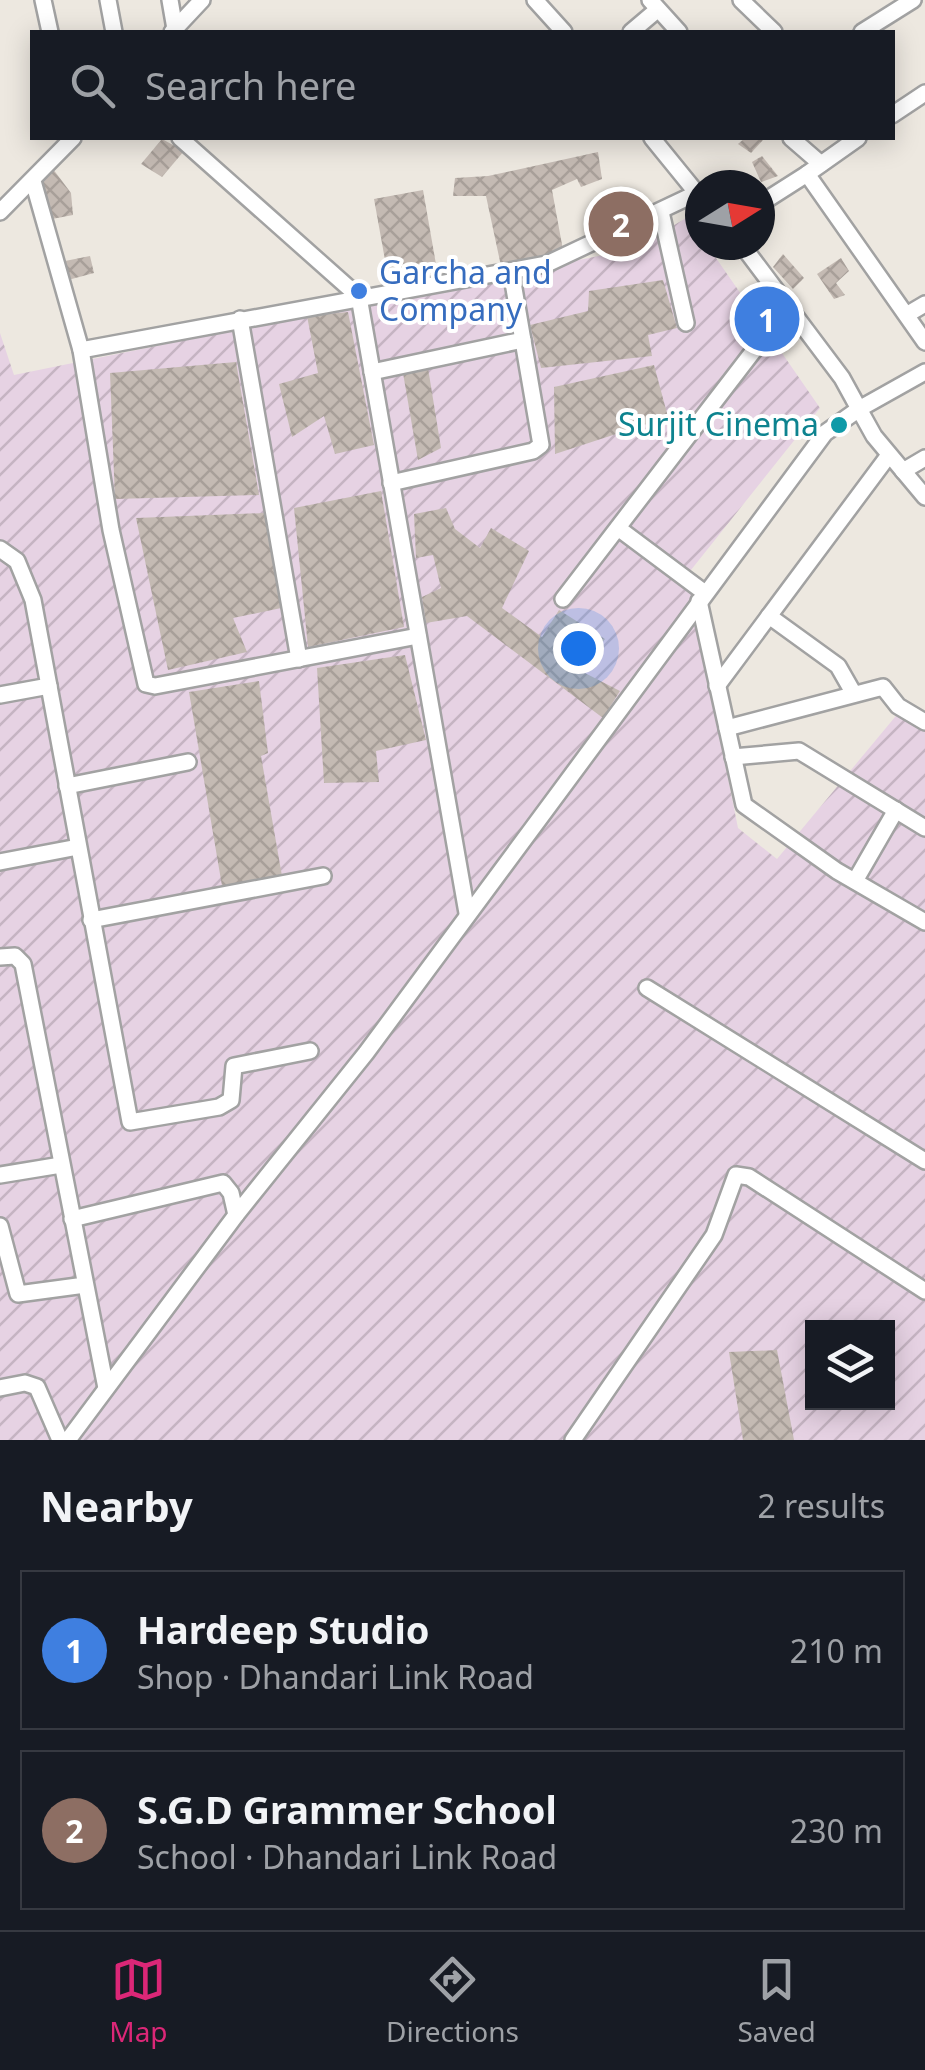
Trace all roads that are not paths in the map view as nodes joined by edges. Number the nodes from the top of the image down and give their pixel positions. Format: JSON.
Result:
{"nodes":[{"id":1,"x":43,"y":0,"type":"edge"},
{"id":2,"x":108,"y":0,"type":"edge"},
{"id":3,"x":170,"y":0,"type":"edge"},
{"id":4,"x":202,"y":0,"type":"edge"},
{"id":5,"x":534,"y":0,"type":"edge"},
{"id":6,"x":741,"y":0,"type":"edge"},
{"id":7,"x":916,"y":0,"type":"edge"},
{"id":8,"x":654,"y":5,"type":"edge"},
{"id":9,"x":925,"y":8,"type":"edge"},
{"id":10,"x":50,"y":30,"type":"edge"},
{"id":11,"x":114,"y":30,"type":"edge"},
{"id":12,"x":173,"y":30,"type":"edge"},
{"id":13,"x":174,"y":30,"type":"edge"},
{"id":14,"x":562,"y":30,"type":"edge"},
{"id":15,"x":633,"y":30,"type":"edge"},
{"id":16,"x":676,"y":30,"type":"edge"},
{"id":17,"x":772,"y":30,"type":"edge"},
{"id":18,"x":865,"y":30,"type":"edge"},
{"id":19,"x":925,"y":93,"type":"edge"},
{"id":20,"x":895,"y":113,"type":"edge"},
{"id":21,"x":70,"y":140,"type":"edge"},
{"id":22,"x":182,"y":140,"type":"edge"},
{"id":23,"x":654,"y":140,"type":"edge"},
{"id":24,"x":793,"y":140,"type":"edge"},
{"id":25,"x":851,"y":140,"type":"edge"},
{"id":26,"x":821,"y":164,"type":"junction"},
{"id":27,"x":807,"y":174,"type":"junction"},
{"id":28,"x":685,"y":179,"type":"edge"},
{"id":29,"x":33,"y":181,"type":"junction"},
{"id":30,"x":775,"y":194,"type":"edge"},
{"id":31,"x":685,"y":201,"type":"edge"},
{"id":32,"x":0,"y":212,"type":"edge"},
{"id":33,"x":661,"y":212,"type":"junction"},
{"id":34,"x":753,"y":260,"type":"edge"},
{"id":35,"x":511,"y":271,"type":"junction"},
{"id":36,"x":358,"y":296,"type":"junction"},
{"id":37,"x":925,"y":304,"type":"edge"},
{"id":38,"x":788,"y":306,"type":"junction"},
{"id":39,"x":908,"y":314,"type":"junction"},
{"id":40,"x":240,"y":319,"type":"junction"},
{"id":41,"x":686,"y":323,"type":"dead end"},
{"id":42,"x":524,"y":340,"type":"junction"},
{"id":43,"x":925,"y":342,"type":"edge"},
{"id":44,"x":81,"y":350,"type":"junction"},
{"id":45,"x":372,"y":372,"type":"junction"},
{"id":46,"x":925,"y":372,"type":"edge"},
{"id":47,"x":859,"y":409,"type":"junction"},
{"id":48,"x":889,"y":455,"type":"junction"},
{"id":49,"x":925,"y":458,"type":"edge"},
{"id":50,"x":904,"y":472,"type":"junction"},
{"id":51,"x":391,"y":482,"type":"junction"},
{"id":52,"x":925,"y":497,"type":"edge"},
{"id":53,"x":618,"y":528,"type":"junction"},
{"id":54,"x":0,"y":550,"type":"edge"},
{"id":55,"x":702,"y":597,"type":"junction"},
{"id":56,"x":562,"y":599,"type":"dead end"},
{"id":57,"x":769,"y":616,"type":"junction"},
{"id":58,"x":418,"y":636,"type":"junction"},
{"id":59,"x":299,"y":659,"type":"junction"},
{"id":60,"x":49,"y":686,"type":"junction"},
{"id":61,"x":718,"y":686,"type":"junction"},
{"id":62,"x":854,"y":694,"type":"junction"},
{"id":63,"x":0,"y":695,"type":"edge"},
{"id":64,"x":925,"y":722,"type":"edge"},
{"id":65,"x":727,"y":728,"type":"junction"},
{"id":66,"x":733,"y":757,"type":"junction"},
{"id":67,"x":188,"y":762,"type":"dead end"},
{"id":68,"x":67,"y":786,"type":"junction"},
{"id":69,"x":896,"y":810,"type":"junction"},
{"id":70,"x":925,"y":828,"type":"edge"},
{"id":71,"x":78,"y":847,"type":"junction"},
{"id":72,"x":0,"y":862,"type":"edge"},
{"id":73,"x":323,"y":876,"type":"dead end"},
{"id":74,"x":855,"y":881,"type":"junction"},
{"id":75,"x":467,"y":913,"type":"junction"},
{"id":76,"x":91,"y":920,"type":"junction"},
{"id":77,"x":925,"y":922,"type":"edge"},
{"id":78,"x":0,"y":957,"type":"edge"},
{"id":79,"x":647,"y":988,"type":"dead end"},
{"id":80,"x":310,"y":1051,"type":"dead end"},
{"id":81,"x":925,"y":1161,"type":"edge"},
{"id":82,"x":61,"y":1165,"type":"junction"},
{"id":83,"x":0,"y":1174,"type":"edge"},
{"id":84,"x":236,"y":1215,"type":"junction"},
{"id":85,"x":72,"y":1219,"type":"junction"},
{"id":86,"x":0,"y":1226,"type":"edge"},
{"id":87,"x":85,"y":1285,"type":"junction"},
{"id":88,"x":925,"y":1291,"type":"edge"},
{"id":89,"x":0,"y":1388,"type":"edge"},
{"id":90,"x":106,"y":1388,"type":"junction"},
{"id":91,"x":72,"y":1435,"type":"edge"},
{"id":92,"x":60,"y":1440,"type":"edge"},
{"id":93,"x":89,"y":1440,"type":"edge"},
{"id":94,"x":573,"y":1440,"type":"edge"}],
"edges":[{"from":1,"to":10,"type":"street"},
{"from":2,"to":11,"type":"street"},
{"from":3,"to":12,"type":"street"},
{"from":4,"to":13,"type":"street"},
{"from":5,"to":14,"type":"street"},
{"from":6,"to":17,"type":"street"},
{"from":7,"to":9,"type":"street"},
{"from":7,"to":18,"type":"street"},
{"from":8,"to":15,"type":"street"},
{"from":8,"to":16,"type":"street"},
{"from":19,"to":20,"type":"street"},
{"from":21,"to":29,"type":"street"},
{"from":22,"to":36,"type":"street"},
{"from":23,"to":28,"type":"street"},
{"from":24,"to":26,"type":"street"},
{"from":25,"to":26,"type":"street"},
{"from":26,"to":27,"type":"street"},
{"from":27,"to":30,"type":"street"},
{"from":27,"to":39,"type":"street"},
{"from":29,"to":32,"type":"street"},
{"from":29,"to":44,"type":"street"},
{"from":31,"to":33,"type":"street"},
{"from":33,"to":35,"type":"street"},
{"from":33,"to":41,"type":"street"},
{"from":34,"to":38,"type":"street"},
{"from":35,"to":36,"type":"street"},
{"from":35,"to":42,"type":"street"},
{"from":36,"to":40,"type":"street"},
{"from":36,"to":45,"type":"street"},
{"from":37,"to":39,"type":"street"},
{"from":38,"to":47,"type":"street"},
{"from":38,"to":53,"type":"street"},
{"from":39,"to":43,"type":"street"},
{"from":40,"to":44,"type":"street"},
{"from":40,"to":59,"type":"street"},
{"from":42,"to":45,"type":"street"},
{"from":42,"to":51,"type":"street"},
{"from":44,"to":59,"type":"street"},
{"from":45,"to":51,"type":"street"},
{"from":46,"to":47,"type":"street"},
{"from":47,"to":48,"type":"street"},
{"from":47,"to":55,"type":"street"},
{"from":48,"to":50,"type":"street"},
{"from":48,"to":57,"type":"street"},
{"from":49,"to":50,"type":"street"},
{"from":50,"to":52,"type":"street"},
{"from":51,"to":58,"type":"street"},
{"from":53,"to":55,"type":"street"},
{"from":53,"to":56,"type":"street"},
{"from":54,"to":60,"type":"street"},
{"from":55,"to":61,"type":"street"},
{"from":55,"to":75,"type":"street"},
{"from":57,"to":61,"type":"street"},
{"from":57,"to":62,"type":"street"},
{"from":58,"to":59,"type":"street"},
{"from":58,"to":75,"type":"street"},
{"from":60,"to":63,"type":"street"},
{"from":60,"to":68,"type":"street"},
{"from":61,"to":65,"type":"street"},
{"from":62,"to":64,"type":"street"},
{"from":62,"to":65,"type":"street"},
{"from":65,"to":66,"type":"street"},
{"from":66,"to":69,"type":"street"},
{"from":66,"to":74,"type":"street"},
{"from":67,"to":68,"type":"street"},
{"from":68,"to":71,"type":"street"},
{"from":69,"to":70,"type":"street"},
{"from":69,"to":74,"type":"street"},
{"from":71,"to":72,"type":"street"},
{"from":71,"to":76,"type":"street"},
{"from":73,"to":76,"type":"street"},
{"from":74,"to":77,"type":"street"},
{"from":75,"to":84,"type":"street"},
{"from":76,"to":80,"type":"street"},
{"from":78,"to":82,"type":"street"},
{"from":79,"to":81,"type":"street"},
{"from":82,"to":83,"type":"street"},
{"from":82,"to":85,"type":"street"},
{"from":84,"to":85,"type":"street"},
{"from":84,"to":90,"type":"street"},
{"from":85,"to":87,"type":"street"},
{"from":86,"to":87,"type":"street"},
{"from":87,"to":90,"type":"street"},
{"from":88,"to":94,"type":"street"},
{"from":89,"to":92,"type":"street"},
{"from":90,"to":91,"type":"street"},
{"from":91,"to":93,"type":"street"}]}
